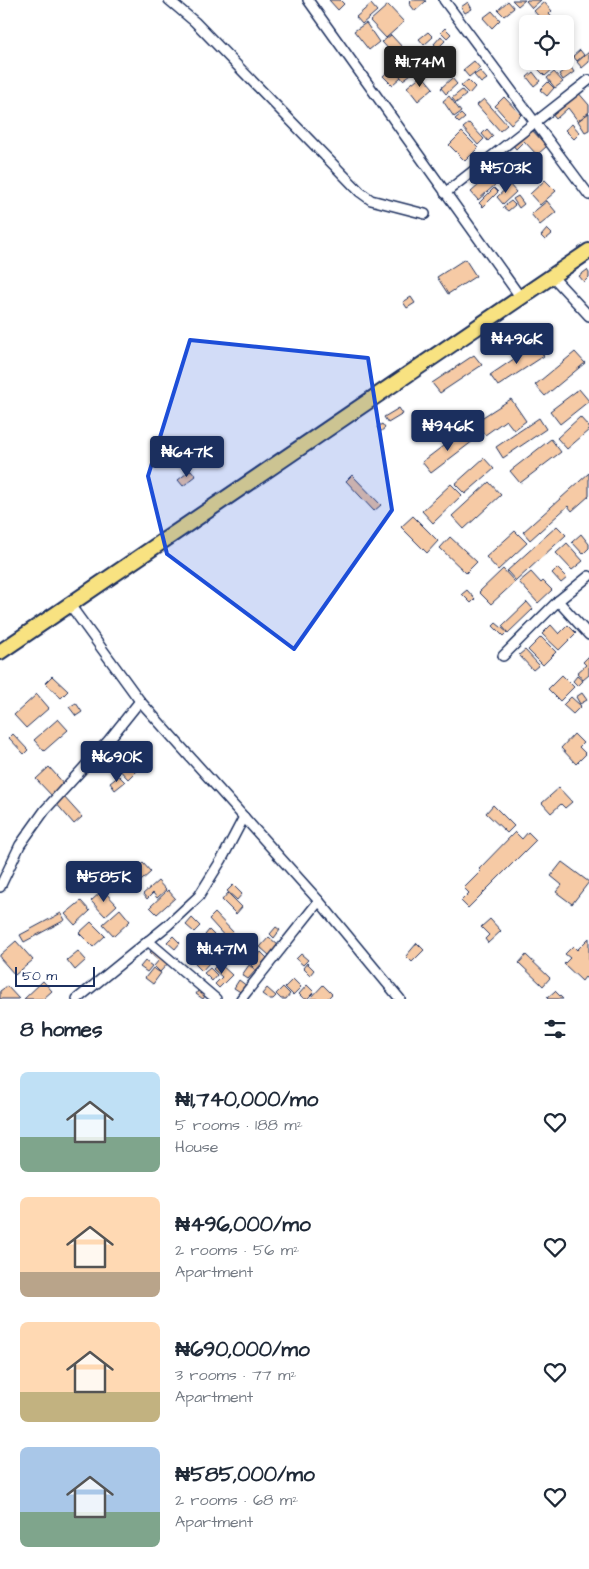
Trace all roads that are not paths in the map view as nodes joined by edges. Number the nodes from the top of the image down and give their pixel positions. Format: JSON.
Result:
{"nodes":[{"id":1,"x":170,"y":0,"type":"edge"},
{"id":2,"x":308,"y":0,"type":"edge"},
{"id":3,"x":444,"y":0,"type":"edge"},
{"id":4,"x":589,"y":80,"type":"edge"},
{"id":5,"x":536,"y":123,"type":"junction"},
{"id":6,"x":588,"y":192,"type":"edge"},
{"id":7,"x":445,"y":193,"type":"junction"},
{"id":8,"x":425,"y":214,"type":"dead end"},
{"id":9,"x":589,"y":251,"type":"edge"},
{"id":10,"x":552,"y":276,"type":"junction"},
{"id":11,"x":521,"y":298,"type":"junction"},
{"id":12,"x":589,"y":316,"type":"edge"},
{"id":13,"x":589,"y":576,"type":"edge"},
{"id":14,"x":558,"y":600,"type":"junction"},
{"id":15,"x":70,"y":605,"type":"junction"},
{"id":16,"x":589,"y":635,"type":"edge"},
{"id":17,"x":0,"y":652,"type":"edge"},
{"id":18,"x":503,"y":656,"type":"dead end"},
{"id":19,"x":140,"y":701,"type":"junction"},
{"id":20,"x":244,"y":818,"type":"junction"},
{"id":21,"x":0,"y":887,"type":"edge"},
{"id":22,"x":319,"y":901,"type":"junction"},
{"id":23,"x":148,"y":941,"type":"junction"},
{"id":24,"x":77,"y":999,"type":"edge"},
{"id":25,"x":216,"y":999,"type":"edge"},
{"id":26,"x":240,"y":999,"type":"edge"},
{"id":27,"x":400,"y":999,"type":"edge"}],
"edges":[{"from":1,"to":8,"type":"street"},
{"from":2,"to":7,"type":"street"},
{"from":3,"to":5,"type":"street"},
{"from":4,"to":5,"type":"street"},
{"from":5,"to":6,"type":"street"},
{"from":5,"to":7,"type":"street"},
{"from":7,"to":11,"type":"street"},
{"from":9,"to":10,"type":"main road"},
{"from":10,"to":11,"type":"main road"},
{"from":10,"to":12,"type":"street"},
{"from":11,"to":15,"type":"main road"},
{"from":13,"to":14,"type":"street"},
{"from":14,"to":16,"type":"street"},
{"from":14,"to":18,"type":"street"},
{"from":15,"to":17,"type":"main road"},
{"from":15,"to":19,"type":"street"},
{"from":19,"to":20,"type":"street"},
{"from":19,"to":21,"type":"street"},
{"from":20,"to":22,"type":"street"},
{"from":20,"to":23,"type":"street"},
{"from":22,"to":26,"type":"street"},
{"from":22,"to":27,"type":"street"},
{"from":23,"to":24,"type":"street"},
{"from":23,"to":25,"type":"street"}]}
